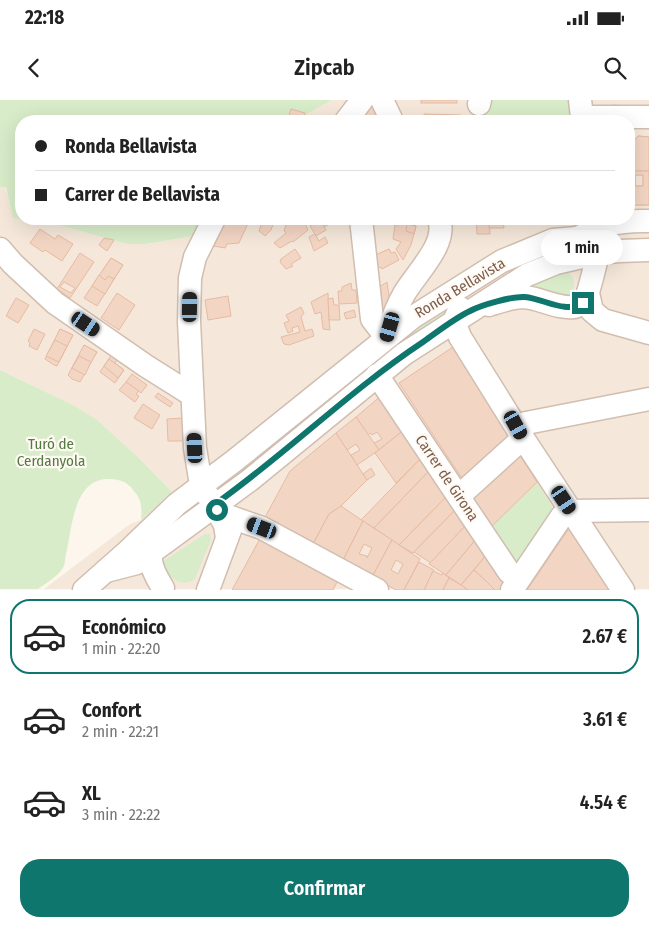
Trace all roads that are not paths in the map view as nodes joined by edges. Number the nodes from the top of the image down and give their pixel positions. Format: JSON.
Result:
{"nodes":[{"id":1,"x":362,"y":100,"type":"edge"},
{"id":2,"x":382,"y":100,"type":"edge"},
{"id":3,"x":580,"y":100,"type":"edge"},
{"id":4,"x":351,"y":115,"type":"edge"},
{"id":5,"x":389,"y":115,"type":"edge"},
{"id":6,"x":582,"y":115,"type":"edge"},
{"id":7,"x":649,"y":117,"type":"edge"},
{"id":8,"x":635,"y":118,"type":"edge"},
{"id":9,"x":635,"y":221,"type":"edge"},
{"id":10,"x":649,"y":221,"type":"edge"},
{"id":11,"x":211,"y":225,"type":"edge"},
{"id":12,"x":362,"y":225,"type":"edge"},
{"id":13,"x":441,"y":225,"type":"edge"},
{"id":14,"x":603,"y":225,"type":"edge"},
{"id":15,"x":609,"y":225,"type":"edge"},
{"id":16,"x":577,"y":238,"type":"junction"},
{"id":17,"x":0,"y":249,"type":"edge"},
{"id":18,"x":649,"y":250,"type":"edge"},
{"id":19,"x":609,"y":252,"type":"junction"},
{"id":20,"x":588,"y":293,"type":"junction"},
{"id":21,"x":462,"y":316,"type":"junction"},
{"id":22,"x":649,"y":333,"type":"edge"},
{"id":23,"x":386,"y":338,"type":"junction"},
{"id":24,"x":377,"y":375,"type":"junction"},
{"id":25,"x":192,"y":395,"type":"junction"},
{"id":26,"x":649,"y":399,"type":"edge"},
{"id":27,"x":520,"y":432,"type":"junction"},
{"id":28,"x":201,"y":485,"type":"junction"},
{"id":29,"x":459,"y":496,"type":"junction"},
{"id":30,"x":649,"y":510,"type":"edge"},
{"id":31,"x":571,"y":511,"type":"junction"},
{"id":32,"x":167,"y":514,"type":"junction"},
{"id":33,"x":223,"y":517,"type":"junction"},
{"id":34,"x":150,"y":554,"type":"junction"},
{"id":35,"x":106,"y":571,"type":"junction"},
{"id":36,"x":344,"y":582,"type":"edge"},
{"id":37,"x":515,"y":584,"type":"edge"},
{"id":38,"x":166,"y":588,"type":"edge"},
{"id":39,"x":84,"y":590,"type":"edge"},
{"id":40,"x":208,"y":590,"type":"edge"},
{"id":41,"x":376,"y":590,"type":"edge"},
{"id":42,"x":622,"y":590,"type":"edge"}],
"edges":[{"from":1,"to":4,"type":"street"},
{"from":2,"to":5,"type":"street"},
{"from":3,"to":6,"type":"street"},
{"from":7,"to":8,"type":"street"},
{"from":9,"to":10,"type":"street"},
{"from":11,"to":25,"type":"street"},
{"from":12,"to":23,"type":"street"},
{"from":13,"to":23,"type":"street"},
{"from":14,"to":16,"type":"street"},
{"from":15,"to":19,"type":"street"},
{"from":16,"to":19,"type":"street"},
{"from":16,"to":21,"type":"street","name":"Ronda Bellavista"},
{"from":16,"to":23,"type":"street","name":"Ronda Bellavista"},
{"from":17,"to":25,"type":"street"},
{"from":18,"to":19,"type":"street","name":"Ronda Bellavista"},
{"from":19,"to":20,"type":"street"},
{"from":19,"to":21,"type":"street","name":"Ronda Bellavista"},
{"from":20,"to":21,"type":"street"},
{"from":20,"to":22,"type":"street"},
{"from":21,"to":24,"type":"street","name":"Ronda Bellavista"},
{"from":21,"to":27,"type":"street"},
{"from":23,"to":28,"type":"street","name":"Ronda Bellavista"},
{"from":24,"to":29,"type":"street","name":"Carrer de Girona"},
{"from":24,"to":33,"type":"street","name":"Ronda Bellavista"},
{"from":25,"to":28,"type":"street"},
{"from":26,"to":27,"type":"street"},
{"from":27,"to":29,"type":"street"},
{"from":27,"to":31,"type":"street"},
{"from":28,"to":32,"type":"street","name":"Ronda Bellavista"},
{"from":28,"to":33,"type":"street"},
{"from":29,"to":37,"type":"street","name":"Carrer de Girona"},
{"from":30,"to":31,"type":"street"},
{"from":31,"to":37,"type":"street"},
{"from":31,"to":42,"type":"street"},
{"from":32,"to":34,"type":"street","name":"Ronda Bellavista"},
{"from":32,"to":35,"type":"street","name":"Ronda Bellavista"},
{"from":33,"to":34,"type":"street","name":"Ronda Bellavista"},
{"from":33,"to":36,"type":"street"},
{"from":33,"to":40,"type":"street"},
{"from":34,"to":35,"type":"street","name":"Ronda Bellavista"},
{"from":34,"to":38,"type":"street"},
{"from":35,"to":38,"type":"street"},
{"from":35,"to":39,"type":"street","name":"Ronda Bellavista"},
{"from":36,"to":41,"type":"street"}]}
